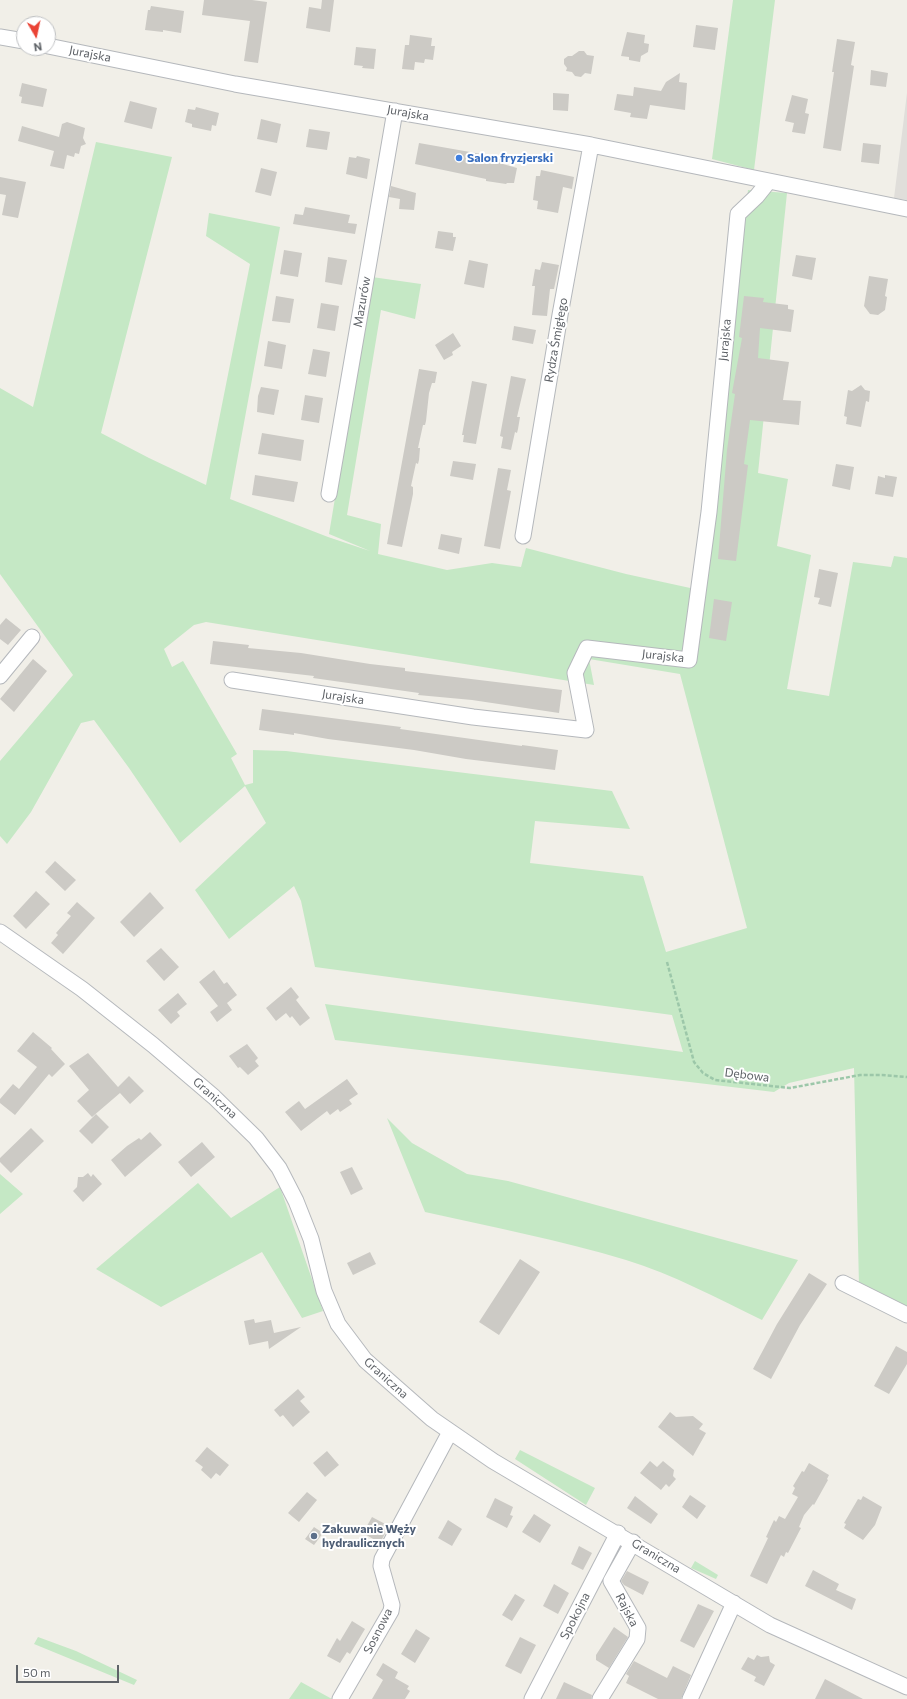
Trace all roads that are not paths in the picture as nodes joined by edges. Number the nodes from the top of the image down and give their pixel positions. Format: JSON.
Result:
{"nodes":[{"id":1,"x":0,"y":37,"type":"edge"},
{"id":2,"x":16,"y":40,"type":"edge"},
{"id":3,"x":56,"y":48,"type":"edge"},
{"id":4,"x":395,"y":111,"type":"junction"},
{"id":5,"x":591,"y":145,"type":"junction"},
{"id":6,"x":769,"y":181,"type":"junction"},
{"id":7,"x":907,"y":209,"type":"edge"},
{"id":8,"x":329,"y":494,"type":"dead end"},
{"id":9,"x":523,"y":536,"type":"dead end"},
{"id":10,"x":32,"y":637,"type":"dead end"},
{"id":11,"x":0,"y":676,"type":"edge"},
{"id":12,"x":232,"y":680,"type":"dead end"},
{"id":13,"x":0,"y":932,"type":"edge"},
{"id":14,"x":843,"y":1283,"type":"dead end"},
{"id":15,"x":907,"y":1315,"type":"edge"},
{"id":16,"x":450,"y":1432,"type":"junction"},
{"id":17,"x":618,"y":1533,"type":"junction"},
{"id":18,"x":633,"y":1542,"type":"junction"},
{"id":19,"x":734,"y":1603,"type":"junction"},
{"id":20,"x":907,"y":1687,"type":"edge"},
{"id":21,"x":340,"y":1699,"type":"edge"},
{"id":22,"x":532,"y":1699,"type":"edge"},
{"id":23,"x":600,"y":1699,"type":"edge"},
{"id":24,"x":690,"y":1699,"type":"edge"}],
"edges":[{"from":1,"to":2,"type":"street"},
{"from":3,"to":4,"type":"street","name":"Jurajska"},
{"from":4,"to":5,"type":"street","name":"Jurajska"},
{"from":4,"to":8,"type":"street","name":"Mazurów"},
{"from":5,"to":6,"type":"street","name":"Jurajska"},
{"from":5,"to":9,"type":"street","name":"Rydza Śmigłego"},
{"from":6,"to":7,"type":"street","name":"Jurajska"},
{"from":6,"to":12,"type":"street","name":"Jurajska"},
{"from":10,"to":11,"type":"street"},
{"from":13,"to":16,"type":"street","name":"Graniczna"},
{"from":14,"to":15,"type":"street"},
{"from":16,"to":17,"type":"street","name":"Graniczna"},
{"from":16,"to":21,"type":"street","name":"Sosnowa"},
{"from":17,"to":18,"type":"street","name":"Graniczna"},
{"from":17,"to":22,"type":"street","name":"Spokojna"},
{"from":18,"to":19,"type":"street","name":"Graniczna"},
{"from":18,"to":23,"type":"street","name":"Rajska"},
{"from":19,"to":20,"type":"street","name":"Graniczna"},
{"from":19,"to":24,"type":"street"}]}
